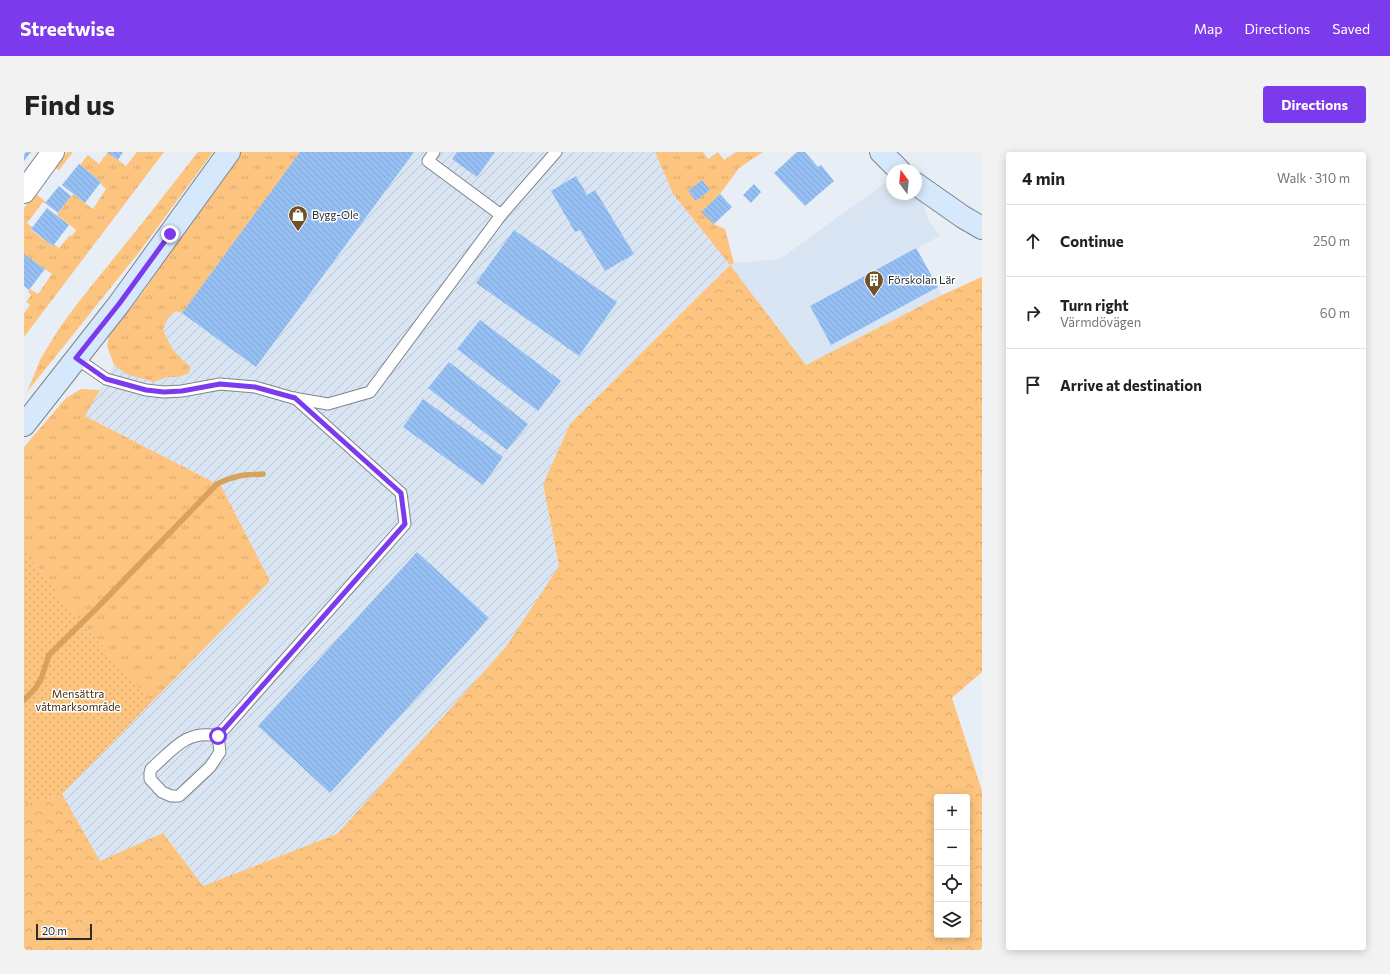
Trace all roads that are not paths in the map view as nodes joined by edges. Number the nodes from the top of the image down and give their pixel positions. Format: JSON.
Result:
{"nodes":[{"id":1,"x":53,"y":152,"type":"edge"},
{"id":2,"x":229,"y":152,"type":"edge"},
{"id":3,"x":434,"y":152,"type":"edge"},
{"id":4,"x":556,"y":152,"type":"edge"},
{"id":5,"x":881,"y":152,"type":"edge"},
{"id":6,"x":893,"y":164,"type":"edge"},
{"id":7,"x":922,"y":188,"type":"edge"},
{"id":8,"x":24,"y":192,"type":"edge"},
{"id":9,"x":501,"y":215,"type":"junction"},
{"id":10,"x":982,"y":228,"type":"edge"},
{"id":11,"x":76,"y":358,"type":"junction"},
{"id":12,"x":295,"y":398,"type":"junction"},
{"id":13,"x":24,"y":425,"type":"edge"},
{"id":14,"x":218,"y":736,"type":"junction"}],
"edges":[{"from":1,"to":8,"type":"street"},
{"from":2,"to":11,"type":"main road"},
{"from":3,"to":9,"type":"lane"},
{"from":4,"to":9,"type":"lane"},
{"from":5,"to":6,"type":"main road"},
{"from":7,"to":10,"type":"main road"},
{"from":9,"to":12,"type":"lane"},
{"from":11,"to":12,"type":"lane"},
{"from":11,"to":13,"type":"main road"},
{"from":12,"to":14,"type":"lane"},
{"from":14,"to":14,"type":"lane"}]}
